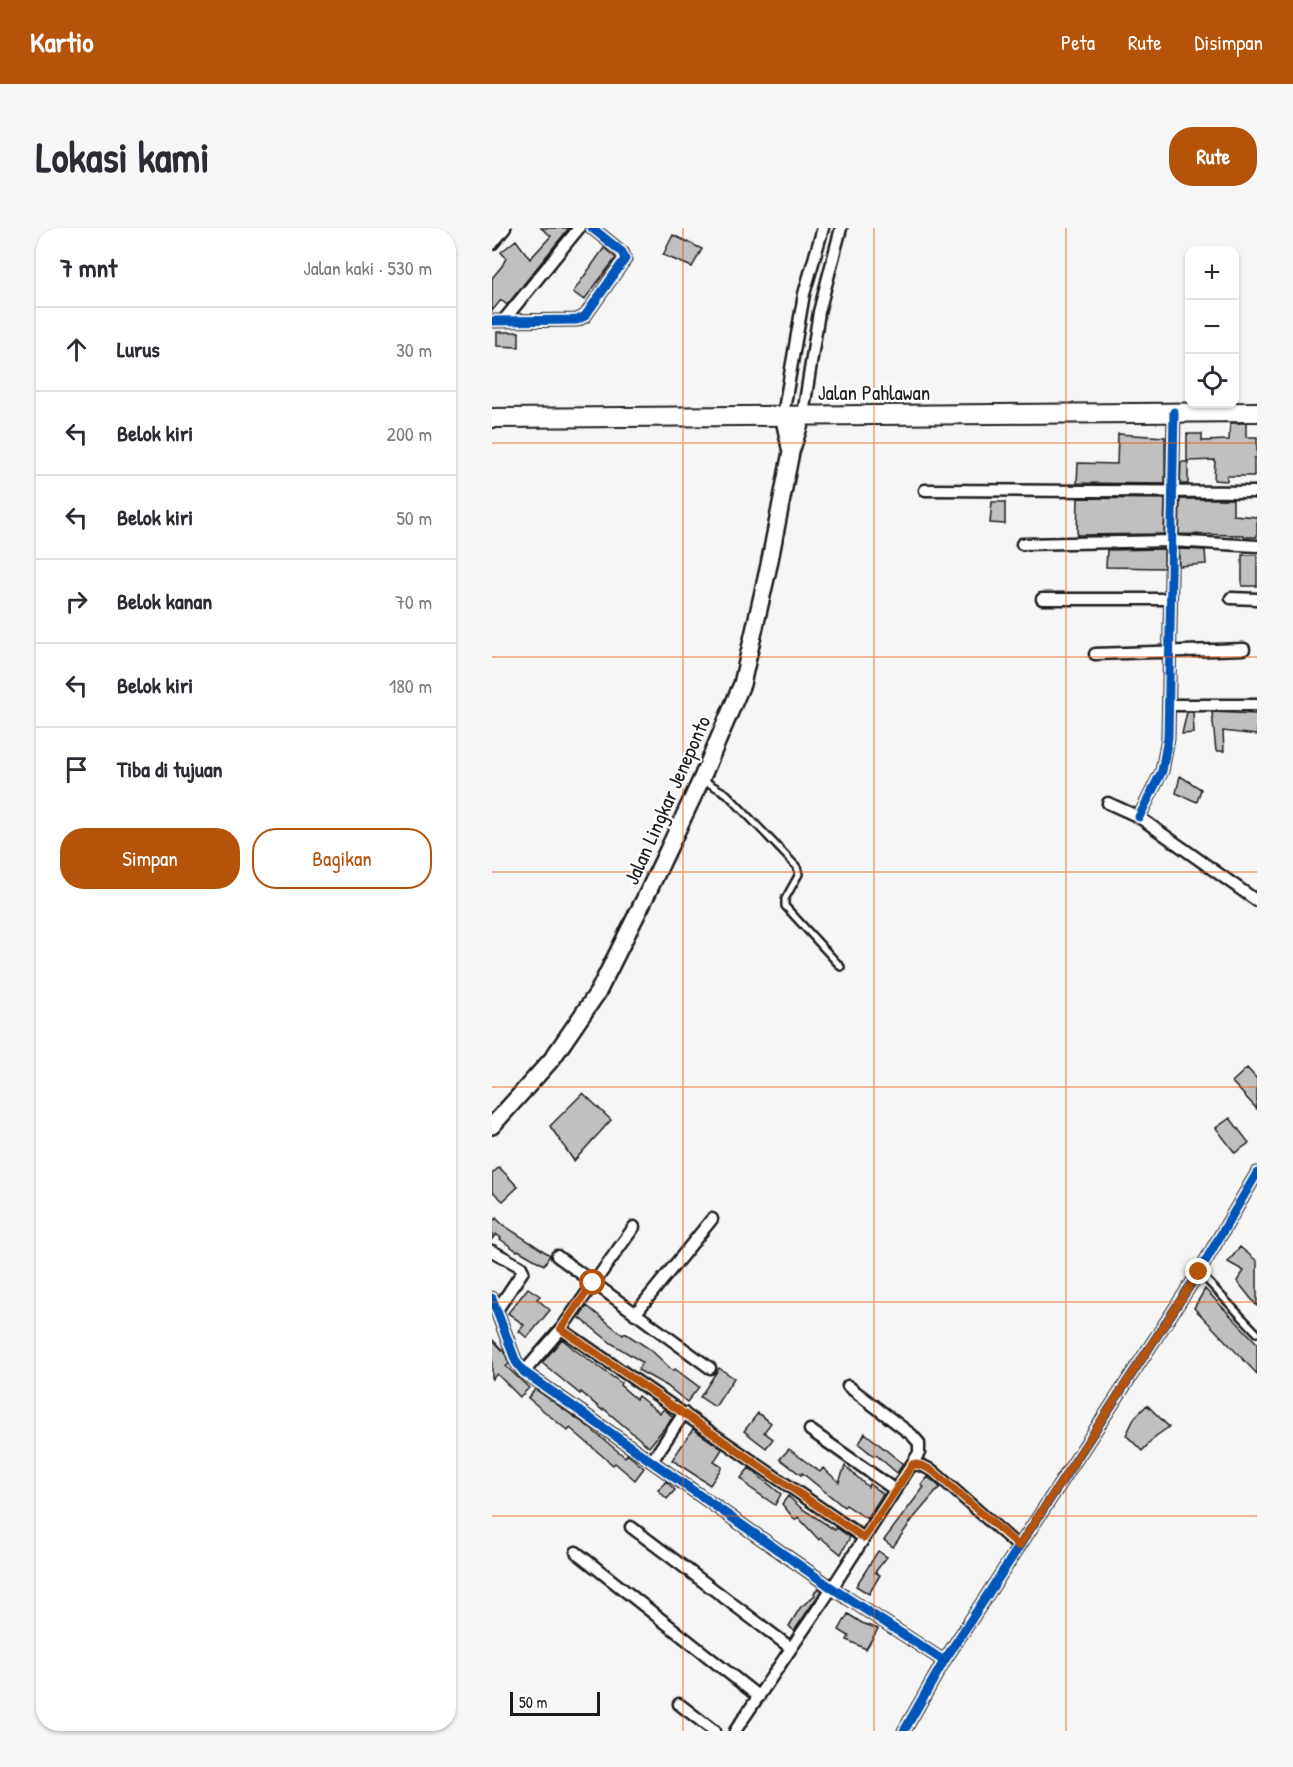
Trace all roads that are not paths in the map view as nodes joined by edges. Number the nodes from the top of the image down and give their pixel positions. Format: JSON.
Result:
{"nodes":[{"id":1,"x":505,"y":228,"type":"edge"},
{"id":2,"x":579,"y":228,"type":"edge"},
{"id":3,"x":592,"y":228,"type":"edge"},
{"id":4,"x":822,"y":228,"type":"edge"},
{"id":5,"x":841,"y":228,"type":"edge"},
{"id":6,"x":492,"y":244,"type":"edge"},
{"id":7,"x":497,"y":321,"type":"edge"},
{"id":8,"x":1257,"y":411,"type":"edge"},
{"id":9,"x":1174,"y":412,"type":"junction"},
{"id":10,"x":783,"y":415,"type":"junction"},
{"id":11,"x":802,"y":415,"type":"junction"},
{"id":12,"x":492,"y":418,"type":"edge"},
{"id":13,"x":791,"y":452,"type":"junction"},
{"id":14,"x":925,"y":490,"type":"dead end"},
{"id":15,"x":1172,"y":490,"type":"junction"},
{"id":16,"x":1257,"y":492,"type":"edge"},
{"id":17,"x":1171,"y":541,"type":"junction"},
{"id":18,"x":1022,"y":544,"type":"dead end"},
{"id":19,"x":1257,"y":546,"type":"edge"},
{"id":20,"x":1231,"y":598,"type":"dead end"},
{"id":21,"x":1042,"y":599,"type":"dead end"},
{"id":22,"x":1169,"y":599,"type":"junction"},
{"id":23,"x":1257,"y":599,"type":"edge"},
{"id":24,"x":1244,"y":649,"type":"dead end"},
{"id":25,"x":1169,"y":650,"type":"junction"},
{"id":26,"x":1095,"y":654,"type":"dead end"},
{"id":27,"x":1169,"y":705,"type":"junction"},
{"id":28,"x":1257,"y":705,"type":"edge"},
{"id":29,"x":701,"y":780,"type":"junction"},
{"id":30,"x":1108,"y":803,"type":"dead end"},
{"id":31,"x":1139,"y":817,"type":"junction"},
{"id":32,"x":1257,"y":901,"type":"edge"},
{"id":33,"x":841,"y":967,"type":"dead end"},
{"id":34,"x":492,"y":1126,"type":"edge"},
{"id":35,"x":1257,"y":1173,"type":"edge"},
{"id":36,"x":712,"y":1219,"type":"dead end"},
{"id":37,"x":634,"y":1227,"type":"dead end"},
{"id":38,"x":492,"y":1251,"type":"edge"},
{"id":39,"x":557,"y":1256,"type":"dead end"},
{"id":40,"x":1199,"y":1272,"type":"junction"},
{"id":41,"x":593,"y":1283,"type":"junction"},
{"id":42,"x":492,"y":1298,"type":"edge"},
{"id":43,"x":497,"y":1310,"type":"junction"},
{"id":44,"x":635,"y":1314,"type":"junction"},
{"id":45,"x":561,"y":1329,"type":"junction"},
{"id":46,"x":1257,"y":1333,"type":"edge"},
{"id":47,"x":710,"y":1368,"type":"dead end"},
{"id":48,"x":524,"y":1372,"type":"junction"},
{"id":49,"x":848,"y":1386,"type":"dead end"},
{"id":50,"x":684,"y":1413,"type":"junction"},
{"id":51,"x":810,"y":1430,"type":"dead end"},
{"id":52,"x":652,"y":1461,"type":"junction"},
{"id":53,"x":913,"y":1464,"type":"junction"},
{"id":54,"x":895,"y":1490,"type":"junction"},
{"id":55,"x":631,"y":1527,"type":"dead end"},
{"id":56,"x":864,"y":1538,"type":"junction"},
{"id":57,"x":1019,"y":1546,"type":"junction"},
{"id":58,"x":576,"y":1552,"type":"dead end"},
{"id":59,"x":832,"y":1588,"type":"junction"},
{"id":60,"x":791,"y":1648,"type":"junction"},
{"id":61,"x":944,"y":1661,"type":"junction"},
{"id":62,"x":759,"y":1697,"type":"junction"},
{"id":63,"x":679,"y":1704,"type":"dead end"},
{"id":64,"x":714,"y":1731,"type":"edge"},
{"id":65,"x":735,"y":1731,"type":"edge"},
{"id":66,"x":904,"y":1731,"type":"edge"}],
"edges":[{"from":1,"to":6,"type":"street"},
{"from":2,"to":7,"type":"street"},
{"from":3,"to":7,"type":"street"},
{"from":4,"to":10,"type":"street"},
{"from":5,"to":11,"type":"street"},
{"from":8,"to":9,"type":"highway","name":"Jalan Pahlawan"},
{"from":9,"to":11,"type":"highway","name":"Jalan Pahlawan"},
{"from":9,"to":15,"type":"street"},
{"from":10,"to":11,"type":"highway","name":"Jalan Pahlawan"},
{"from":10,"to":12,"type":"highway","name":"Jalan Pahlawan"},
{"from":10,"to":13,"type":"main road","name":"Jalan Lingkar Jeneponto"},
{"from":11,"to":13,"type":"main road","name":"Jalan Lingkar Jeneponto"},
{"from":13,"to":29,"type":"main road","name":"Jalan Lingkar Jeneponto"},
{"from":14,"to":15,"type":"street"},
{"from":15,"to":16,"type":"street"},
{"from":15,"to":17,"type":"street"},
{"from":17,"to":18,"type":"street"},
{"from":17,"to":19,"type":"street"},
{"from":17,"to":22,"type":"street"},
{"from":20,"to":23,"type":"street"},
{"from":21,"to":22,"type":"street"},
{"from":22,"to":25,"type":"street"},
{"from":24,"to":25,"type":"street"},
{"from":25,"to":26,"type":"street"},
{"from":25,"to":27,"type":"street"},
{"from":27,"to":28,"type":"street"},
{"from":27,"to":31,"type":"street"},
{"from":29,"to":33,"type":"lane"},
{"from":29,"to":34,"type":"main road","name":"Jalan Lingkar Jeneponto"},
{"from":30,"to":31,"type":"street"},
{"from":31,"to":32,"type":"street"},
{"from":35,"to":40,"type":"street"},
{"from":36,"to":44,"type":"street"},
{"from":37,"to":41,"type":"street"},
{"from":38,"to":43,"type":"street"},
{"from":39,"to":41,"type":"street"},
{"from":40,"to":46,"type":"lane"},
{"from":40,"to":57,"type":"street"},
{"from":41,"to":44,"type":"street"},
{"from":41,"to":45,"type":"street"},
{"from":42,"to":43,"type":"street"},
{"from":43,"to":48,"type":"street"},
{"from":44,"to":47,"type":"street"},
{"from":45,"to":48,"type":"street"},
{"from":45,"to":50,"type":"street"},
{"from":48,"to":52,"type":"street"},
{"from":49,"to":53,"type":"street"},
{"from":50,"to":52,"type":"street"},
{"from":50,"to":56,"type":"street"},
{"from":51,"to":54,"type":"street"},
{"from":52,"to":59,"type":"street"},
{"from":53,"to":54,"type":"street"},
{"from":53,"to":57,"type":"street"},
{"from":54,"to":56,"type":"street"},
{"from":55,"to":60,"type":"street"},
{"from":56,"to":59,"type":"street"},
{"from":57,"to":61,"type":"street"},
{"from":58,"to":62,"type":"street"},
{"from":59,"to":60,"type":"street"},
{"from":59,"to":61,"type":"street"},
{"from":60,"to":62,"type":"street"},
{"from":61,"to":66,"type":"street"},
{"from":62,"to":65,"type":"street"},
{"from":63,"to":64,"type":"street"}]}
